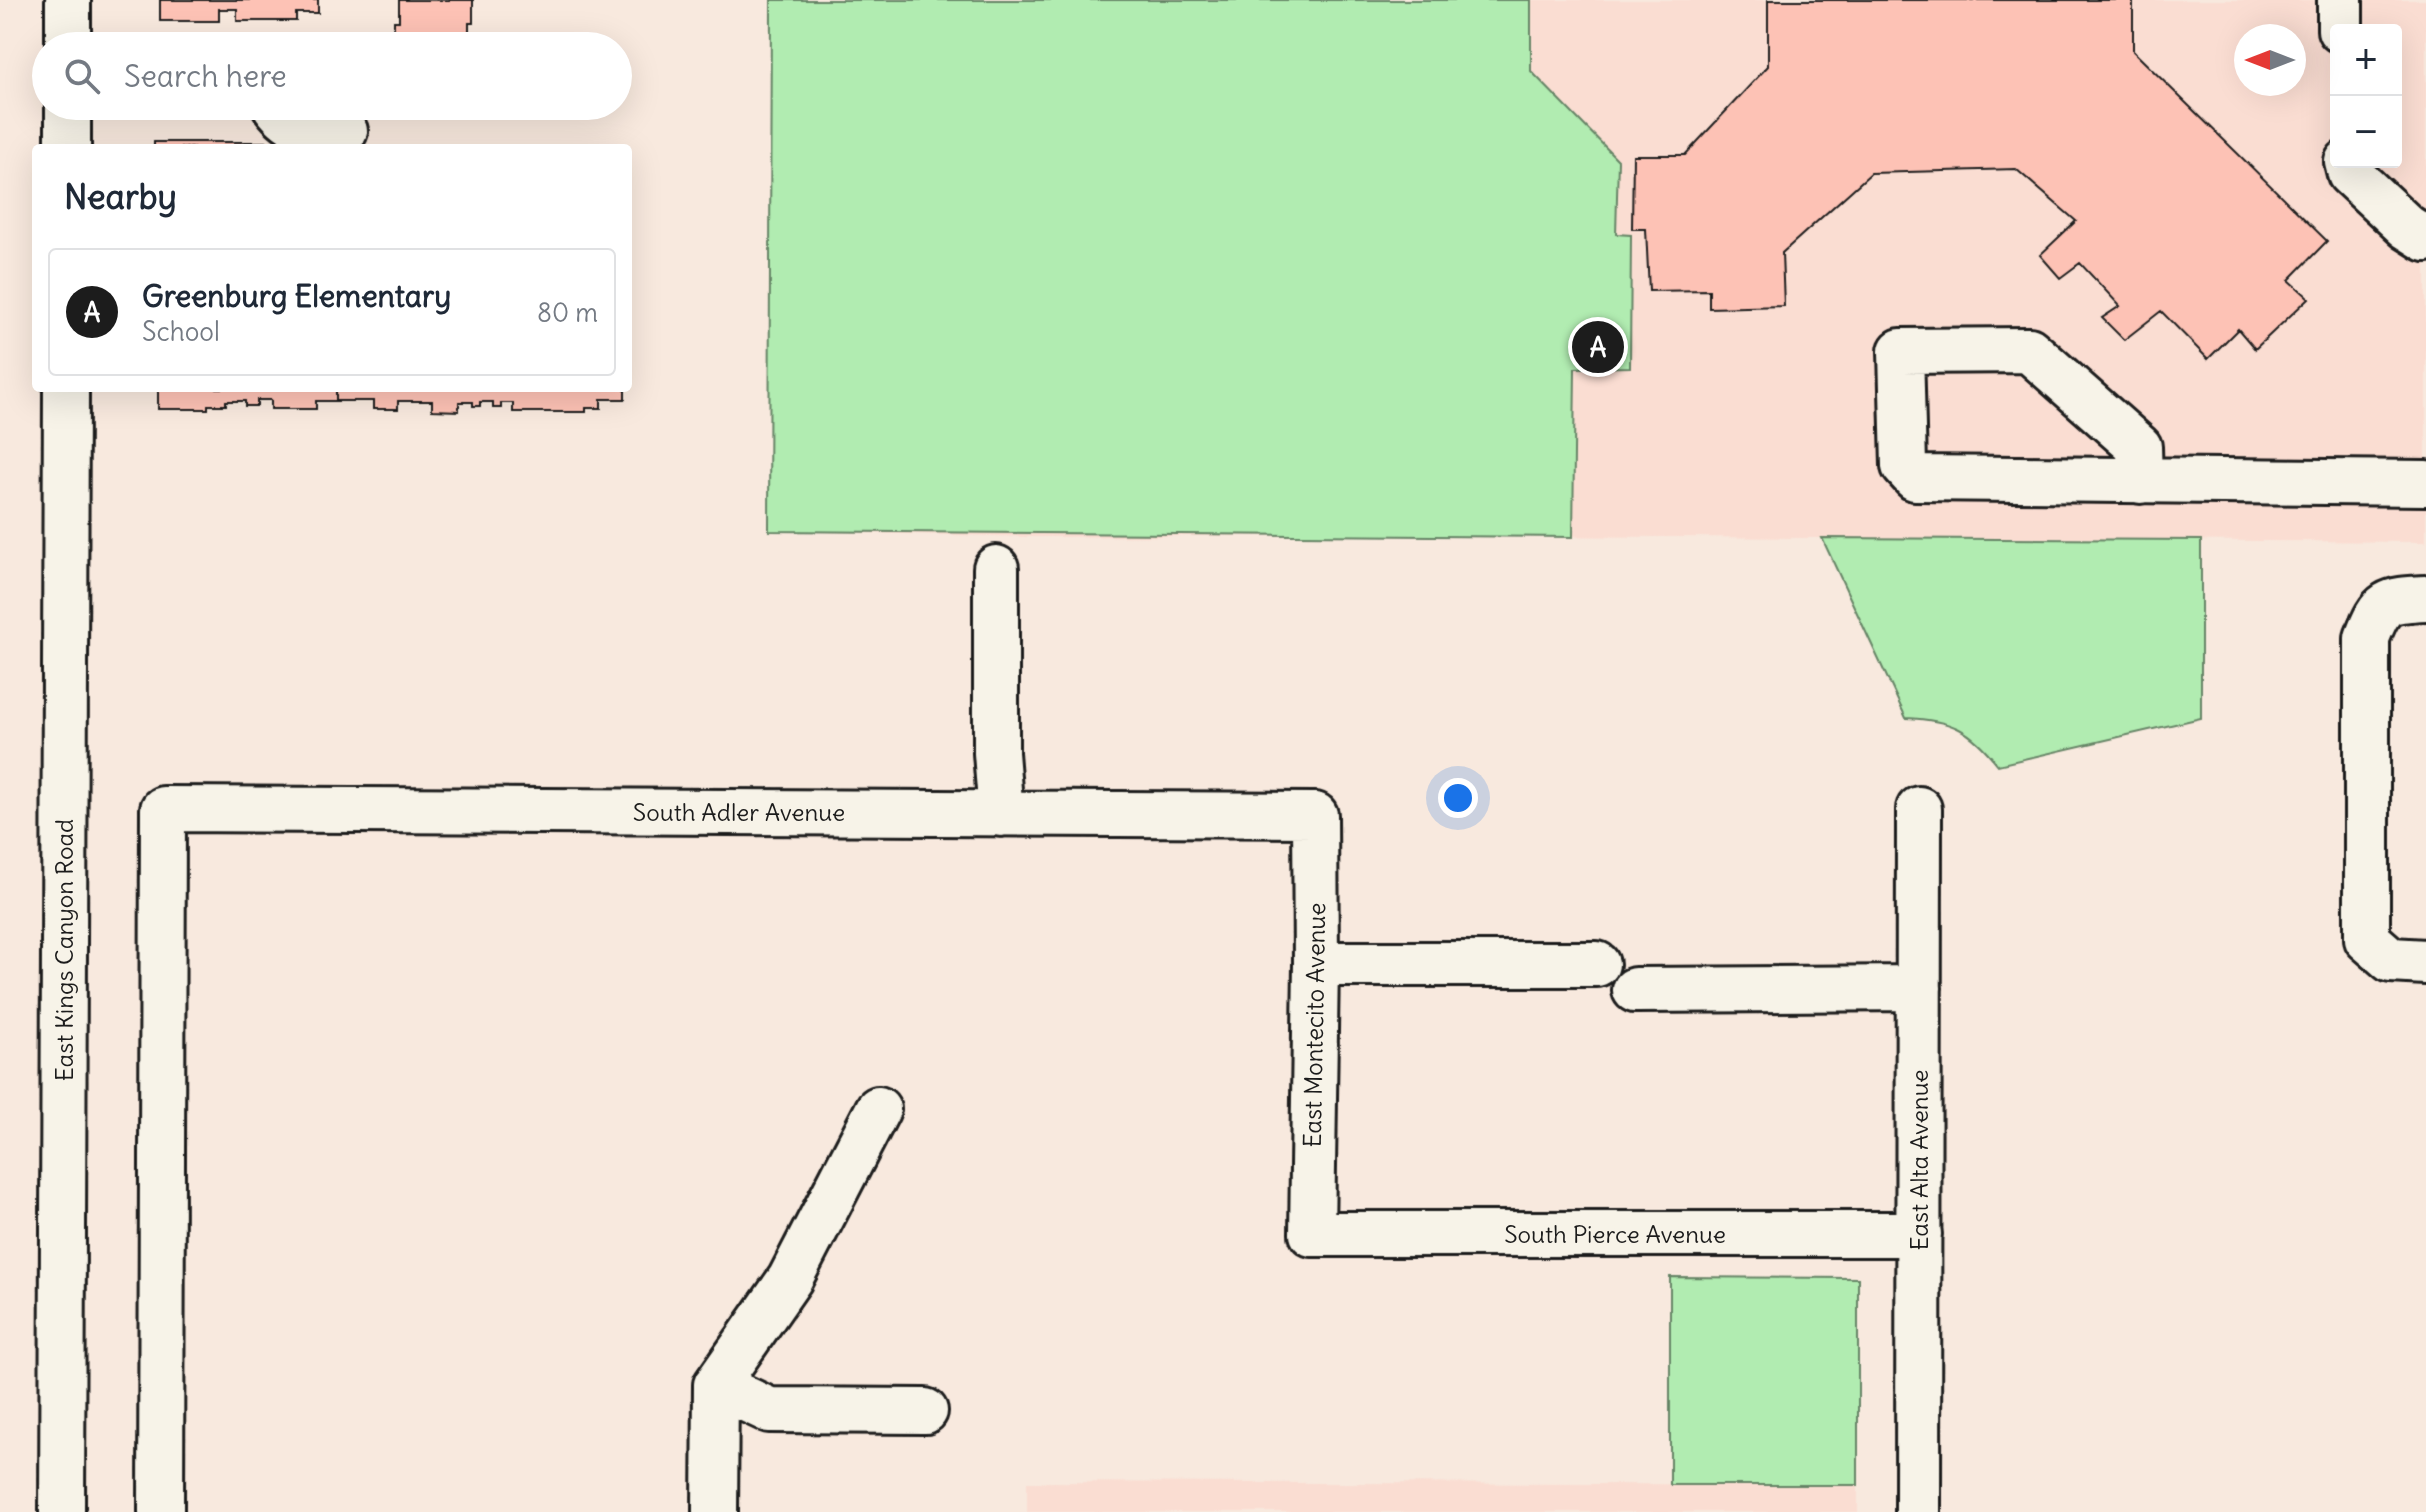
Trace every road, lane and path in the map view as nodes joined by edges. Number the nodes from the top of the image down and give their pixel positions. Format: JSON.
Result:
{"nodes":[{"id":1,"x":68,"y":0,"type":"edge"},
{"id":2,"x":2340,"y":0,"type":"edge"},
{"id":3,"x":2340,"y":24,"type":"edge"},
{"id":4,"x":68,"y":32,"type":"edge"},
{"id":5,"x":68,"y":120,"type":"edge"},
{"id":6,"x":287,"y":120,"type":"edge"},
{"id":7,"x":345,"y":131,"type":"dead end"},
{"id":8,"x":68,"y":144,"type":"edge"},
{"id":9,"x":2348,"y":168,"type":"edge"},
{"id":10,"x":2426,"y":239,"type":"edge"},
{"id":11,"x":66,"y":392,"type":"edge"},
{"id":12,"x":2140,"y":481,"type":"junction"},
{"id":13,"x":2426,"y":483,"type":"edge"},
{"id":14,"x":996,"y":568,"type":"dead end"},
{"id":15,"x":2426,"y":598,"type":"edge"},
{"id":16,"x":1919,"y":809,"type":"dead end"},
{"id":17,"x":1001,"y":814,"type":"junction"},
{"id":18,"x":1315,"y":815,"type":"joint"},
{"id":19,"x":2426,"y":962,"type":"edge"},
{"id":20,"x":1316,"y":964,"type":"junction"},
{"id":21,"x":1597,"y":964,"type":"dead end"},
{"id":22,"x":1919,"y":988,"type":"junction"},
{"id":23,"x":1635,"y":990,"type":"dead end"},
{"id":24,"x":878,"y":1109,"type":"dead end"},
{"id":25,"x":1312,"y":1234,"type":"joint"},
{"id":26,"x":1919,"y":1234,"type":"junction"},
{"id":27,"x":716,"y":1385,"type":"junction"},
{"id":28,"x":925,"y":1411,"type":"dead end"},
{"id":29,"x":62,"y":1512,"type":"edge"},
{"id":30,"x":161,"y":1512,"type":"edge"},
{"id":31,"x":715,"y":1512,"type":"edge"},
{"id":32,"x":1918,"y":1512,"type":"edge"}],
"edges":[{"from":1,"to":4,"type":"street"},
{"from":2,"to":3,"type":"street"},
{"from":5,"to":8,"type":"street"},
{"from":6,"to":7,"type":"street"},
{"from":9,"to":10,"type":"street"},
{"from":11,"to":29,"type":"street","name":"East Kings Canyon Road"},
{"from":12,"to":12,"type":"street"},
{"from":12,"to":13,"type":"street"},
{"from":14,"to":17,"type":"street"},
{"from":15,"to":19,"type":"street"},
{"from":16,"to":22,"type":"street","name":"East Alta Avenue"},
{"from":17,"to":18,"type":"street","name":"South Adler Avenue"},
{"from":17,"to":30,"type":"street","name":"South Adler Avenue"},
{"from":18,"to":20,"type":"street","name":"East Montecito Avenue"},
{"from":20,"to":21,"type":"street"},
{"from":20,"to":25,"type":"street","name":"East Montecito Avenue"},
{"from":22,"to":23,"type":"street"},
{"from":22,"to":26,"type":"street","name":"East Alta Avenue"},
{"from":24,"to":27,"type":"street"},
{"from":25,"to":26,"type":"street","name":"South Pierce Avenue"},
{"from":26,"to":32,"type":"street","name":"East Alta Avenue"},
{"from":27,"to":28,"type":"street"},
{"from":27,"to":31,"type":"street"}]}
